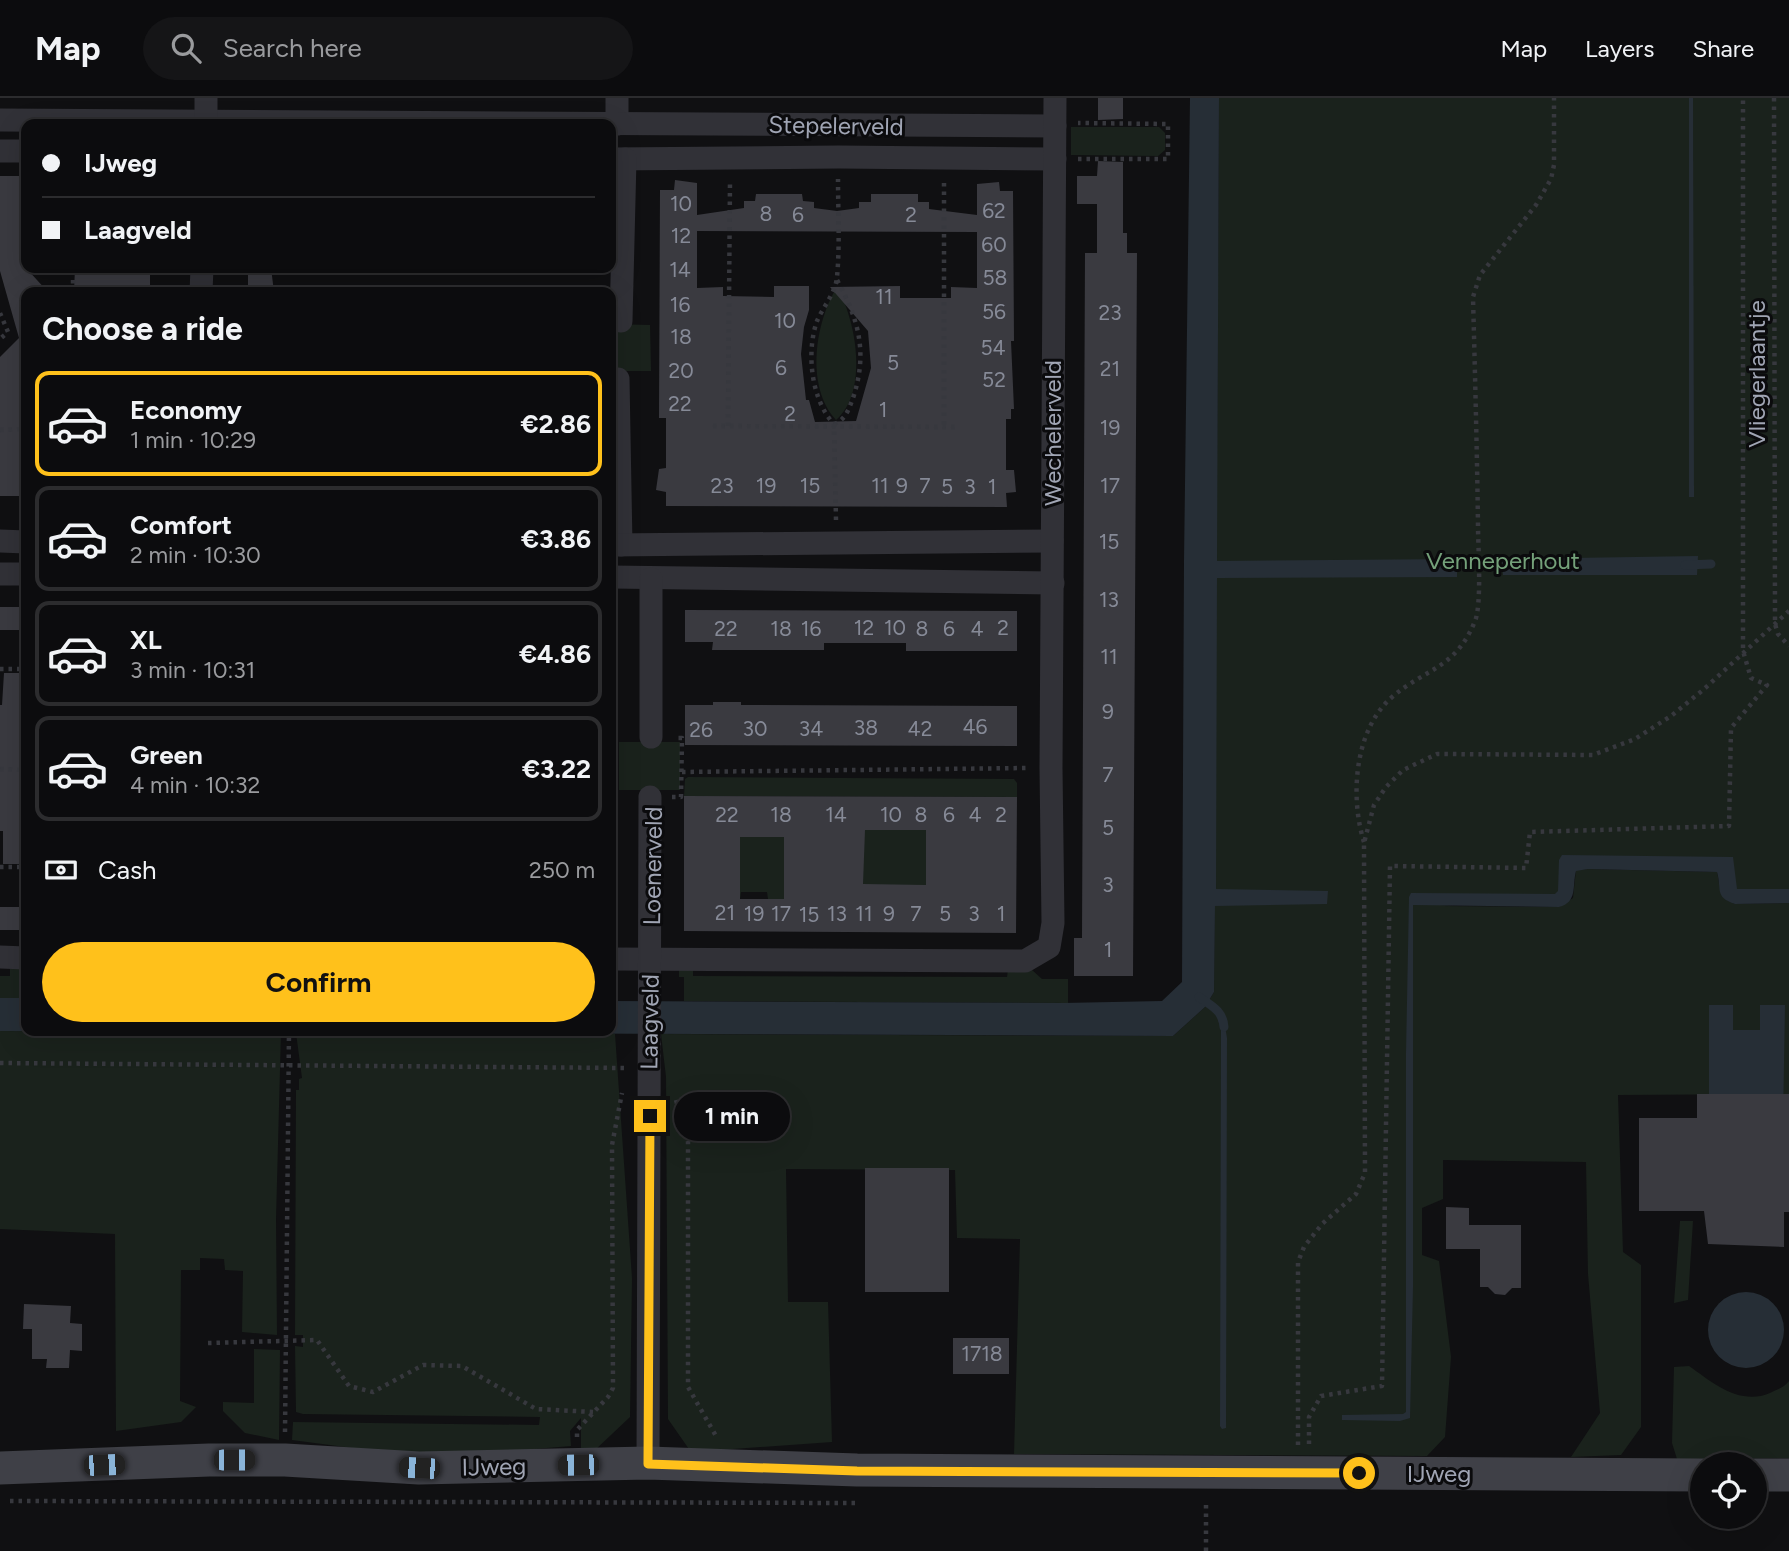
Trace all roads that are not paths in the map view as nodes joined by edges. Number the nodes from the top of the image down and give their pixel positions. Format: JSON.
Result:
{"nodes":[{"id":1,"x":206,"y":98,"type":"edge"},
{"id":2,"x":617,"y":98,"type":"edge"},
{"id":3,"x":1055,"y":98,"type":"edge"},
{"id":4,"x":206,"y":119,"type":"edge"},
{"id":5,"x":0,"y":120,"type":"edge"},
{"id":6,"x":21,"y":120,"type":"edge"},
{"id":7,"x":617,"y":124,"type":"joint"},
{"id":8,"x":1061,"y":124,"type":"junction"},
{"id":9,"x":0,"y":150,"type":"edge"},
{"id":10,"x":21,"y":151,"type":"edge"},
{"id":11,"x":618,"y":159,"type":"edge"},
{"id":12,"x":1061,"y":159,"type":"junction"},
{"id":13,"x":621,"y":321,"type":"dead end"},
{"id":14,"x":618,"y":379,"type":"dead end"},
{"id":15,"x":0,"y":541,"type":"edge"},
{"id":16,"x":1052,"y":541,"type":"junction"},
{"id":17,"x":21,"y":542,"type":"edge"},
{"id":18,"x":616,"y":545,"type":"edge"},
{"id":19,"x":0,"y":574,"type":"edge"},
{"id":20,"x":21,"y":574,"type":"edge"},
{"id":21,"x":616,"y":577,"type":"edge"},
{"id":22,"x":651,"y":579,"type":"junction"},
{"id":23,"x":1053,"y":583,"type":"junction"},
{"id":24,"x":651,"y":737,"type":"road end"},
{"id":25,"x":650,"y":797,"type":"road end"},
{"id":26,"x":1049,"y":947,"type":"joint"},
{"id":27,"x":0,"y":957,"type":"edge"},
{"id":28,"x":21,"y":958,"type":"edge"},
{"id":29,"x":616,"y":960,"type":"edge"},
{"id":30,"x":651,"y":970,"type":"junction"},
{"id":31,"x":648,"y":1464,"type":"junction"},
{"id":32,"x":0,"y":1468,"type":"edge"},
{"id":33,"x":1690,"y":1475,"type":"edge"},
{"id":34,"x":1767,"y":1475,"type":"edge"},
{"id":35,"x":1789,"y":1475,"type":"edge"}],
"edges":[{"from":1,"to":4,"type":"street"},
{"from":2,"to":7,"type":"street"},
{"from":3,"to":8,"type":"street","name":"Wechelerveld"},
{"from":5,"to":6,"type":"street","name":"Stepelerveld"},
{"from":7,"to":8,"type":"street","name":"Stepelerveld"},
{"from":8,"to":12,"type":"street","name":"Wechelerveld"},
{"from":9,"to":10,"type":"street"},
{"from":11,"to":12,"type":"street","name":"Stepelerveld"},
{"from":11,"to":13,"type":"street","name":"Stepelerveld"},
{"from":12,"to":16,"type":"street","name":"Wechelerveld"},
{"from":14,"to":18,"type":"street"},
{"from":15,"to":17,"type":"street"},
{"from":16,"to":18,"type":"street"},
{"from":16,"to":23,"type":"street","name":"Wechelerveld"},
{"from":19,"to":20,"type":"street"},
{"from":21,"to":22,"type":"street"},
{"from":22,"to":23,"type":"street"},
{"from":22,"to":24,"type":"street"},
{"from":23,"to":26,"type":"street","name":"Wechelerveld"},
{"from":25,"to":30,"type":"street","name":"Loenerveld"},
{"from":26,"to":30,"type":"street","name":"Laagveld"},
{"from":27,"to":28,"type":"street"},
{"from":29,"to":30,"type":"street","name":"Laagveld"},
{"from":30,"to":31,"type":"street","name":"Laagveld"},
{"from":31,"to":32,"type":"street","name":"IJweg"},
{"from":31,"to":33,"type":"street","name":"IJweg"},
{"from":34,"to":35,"type":"street"}]}
